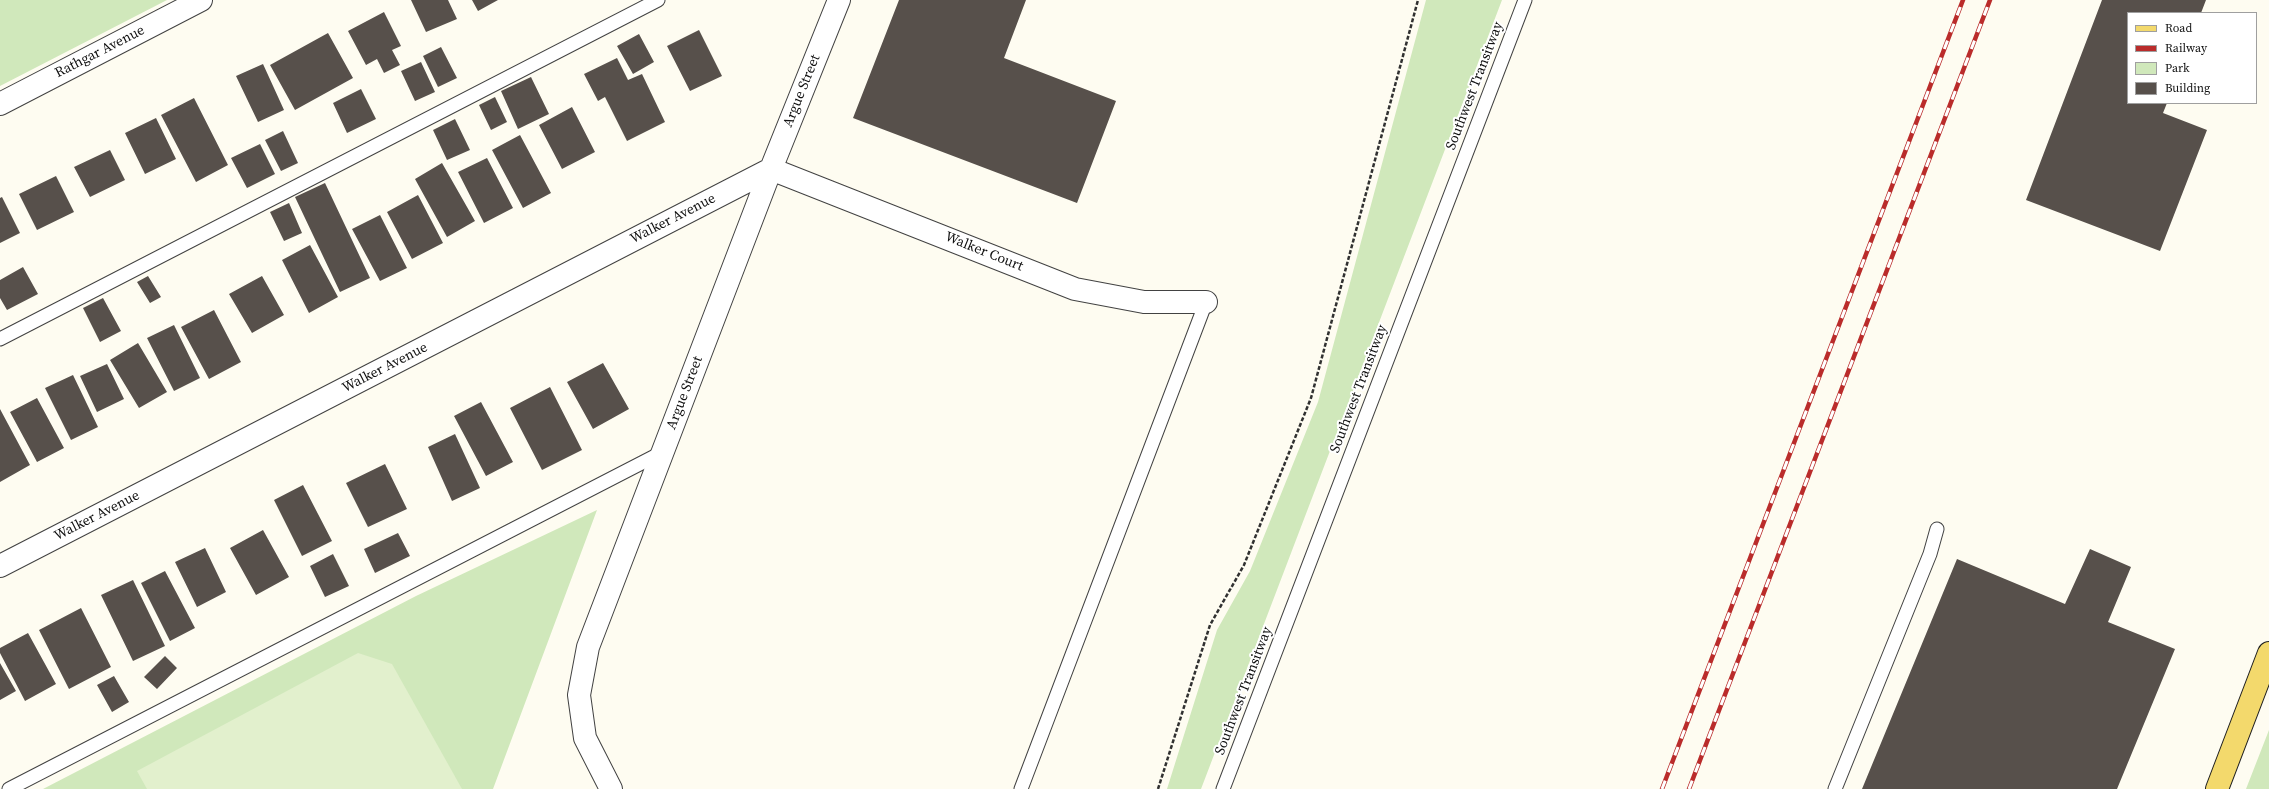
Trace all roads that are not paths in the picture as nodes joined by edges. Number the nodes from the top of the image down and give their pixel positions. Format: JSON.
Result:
{"nodes":[{"id":1,"x":201,"y":0,"type":"edge"},
{"id":2,"x":658,"y":0,"type":"edge"},
{"id":3,"x":838,"y":0,"type":"edge"},
{"id":4,"x":1525,"y":0,"type":"edge"},
{"id":5,"x":0,"y":104,"type":"edge"},
{"id":6,"x":771,"y":169,"type":"junction"},
{"id":7,"x":1206,"y":302,"type":"joint"},
{"id":8,"x":0,"y":339,"type":"edge"},
{"id":9,"x":661,"y":453,"type":"junction"},
{"id":10,"x":1936,"y":529,"type":"dead end"},
{"id":11,"x":0,"y":566,"type":"edge"},
{"id":12,"x":2269,"y":653,"type":"edge"},
{"id":13,"x":9,"y":789,"type":"edge"},
{"id":14,"x":611,"y":789,"type":"edge"},
{"id":15,"x":1021,"y":789,"type":"edge"},
{"id":16,"x":1223,"y":789,"type":"edge"},
{"id":17,"x":1835,"y":789,"type":"edge"},
{"id":18,"x":2216,"y":789,"type":"edge"}],
"edges":[{"from":1,"to":5,"type":"street","name":"Rathgar Avenue"},
{"from":2,"to":8,"type":"lane"},
{"from":3,"to":6,"type":"street","name":"Argue Street"},
{"from":4,"to":16,"type":"lane","name":"Southwest Transitway"},
{"from":6,"to":7,"type":"street","name":"Walker Court"},
{"from":6,"to":9,"type":"street","name":"Argue Street"},
{"from":6,"to":11,"type":"street","name":"Walker Avenue"},
{"from":7,"to":15,"type":"lane"},
{"from":9,"to":13,"type":"lane"},
{"from":9,"to":14,"type":"street","name":"Argue Street"},
{"from":10,"to":17,"type":"lane"},
{"from":12,"to":18,"type":"main road"}]}
